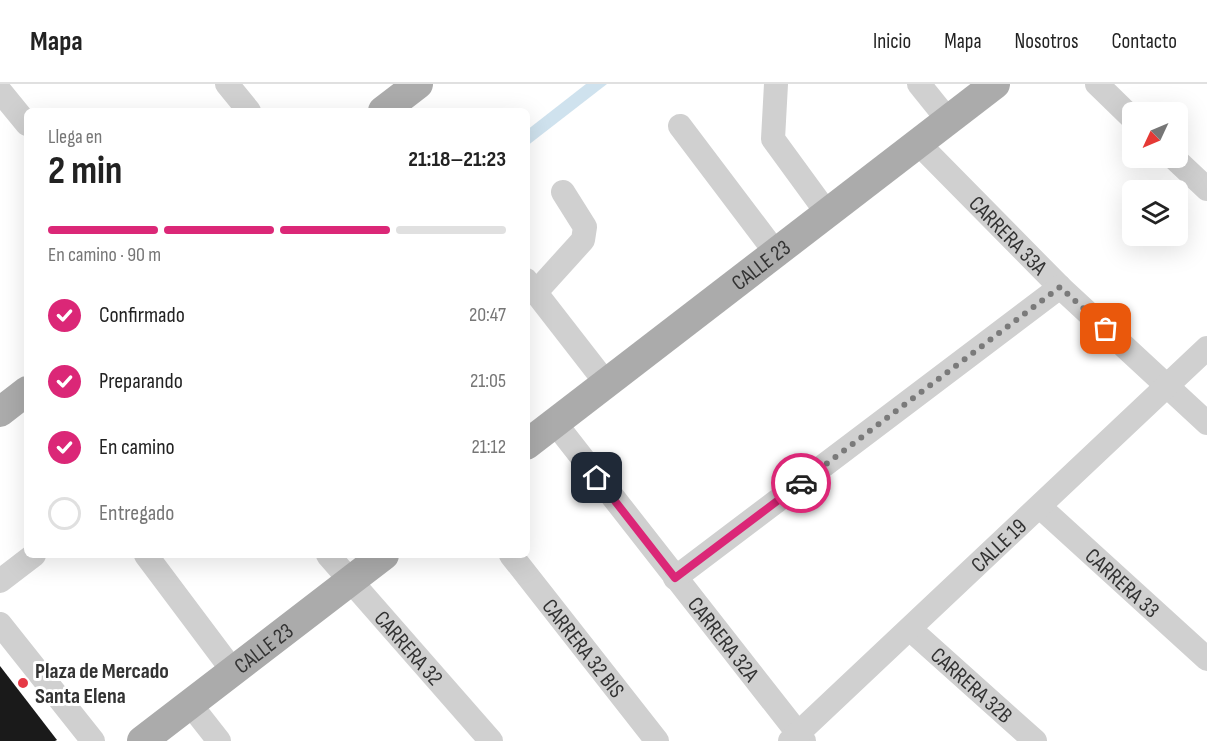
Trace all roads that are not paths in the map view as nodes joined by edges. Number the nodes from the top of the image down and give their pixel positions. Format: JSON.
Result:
{"nodes":[{"id":1,"x":227,"y":84,"type":"edge"},
{"id":2,"x":418,"y":84,"type":"edge"},
{"id":3,"x":776,"y":84,"type":"edge"},
{"id":4,"x":919,"y":84,"type":"edge"},
{"id":5,"x":995,"y":84,"type":"edge"},
{"id":6,"x":1097,"y":84,"type":"edge"},
{"id":7,"x":0,"y":91,"type":"edge"},
{"id":8,"x":247,"y":108,"type":"edge"},
{"id":9,"x":388,"y":108,"type":"edge"},
{"id":10,"x":1122,"y":108,"type":"edge"},
{"id":11,"x":24,"y":120,"type":"edge"},
{"id":12,"x":948,"y":120,"type":"junction"},
{"id":13,"x":680,"y":126,"type":"dead end"},
{"id":14,"x":918,"y":143,"type":"junction"},
{"id":15,"x":1185,"y":168,"type":"edge"},
{"id":16,"x":1207,"y":189,"type":"edge"},
{"id":17,"x":563,"y":192,"type":"dead end"},
{"id":18,"x":827,"y":213,"type":"junction"},
{"id":19,"x":776,"y":253,"type":"junction"},
{"id":20,"x":531,"y":286,"type":"edge"},
{"id":21,"x":1060,"y":287,"type":"junction"},
{"id":22,"x":1207,"y":348,"type":"edge"},
{"id":23,"x":606,"y":383,"type":"junction"},
{"id":24,"x":1167,"y":386,"type":"junction"},
{"id":25,"x":555,"y":423,"type":"junction"},
{"id":26,"x":1207,"y":423,"type":"edge"},
{"id":27,"x":530,"y":442,"type":"edge"},
{"id":28,"x":1040,"y":507,"type":"junction"},
{"id":29,"x":30,"y":558,"type":"edge"},
{"id":30,"x":148,"y":558,"type":"edge"},
{"id":31,"x":331,"y":558,"type":"edge"},
{"id":32,"x":380,"y":558,"type":"edge"},
{"id":33,"x":513,"y":558,"type":"edge"},
{"id":34,"x":675,"y":578,"type":"junction"},
{"id":35,"x":0,"y":581,"type":"edge"},
{"id":36,"x":350,"y":581,"type":"junction"},
{"id":37,"x":0,"y":624,"type":"edge"},
{"id":38,"x":911,"y":630,"type":"junction"},
{"id":39,"x":1207,"y":660,"type":"edge"},
{"id":40,"x":233,"y":671,"type":"junction"},
{"id":41,"x":190,"y":704,"type":"junction"},
{"id":42,"x":797,"y":739,"type":"edge"},
{"id":43,"x":93,"y":741,"type":"edge"},
{"id":44,"x":142,"y":741,"type":"edge"},
{"id":45,"x":219,"y":741,"type":"edge"},
{"id":46,"x":491,"y":741,"type":"edge"},
{"id":47,"x":657,"y":741,"type":"edge"},
{"id":48,"x":1035,"y":741,"type":"edge"}],
"edges":[{"from":1,"to":8,"type":"street"},
{"from":2,"to":9,"type":"main road"},
{"from":3,"to":18,"type":"street"},
{"from":4,"to":12,"type":"street"},
{"from":5,"to":12,"type":"main road","name":"CALLE 23"},
{"from":6,"to":10,"type":"street"},
{"from":7,"to":11,"type":"street"},
{"from":12,"to":14,"type":"main road","name":"CALLE 23"},
{"from":13,"to":19,"type":"street"},
{"from":14,"to":18,"type":"main road","name":"CALLE 23"},
{"from":14,"to":21,"type":"street","name":"CARRERA 33A"},
{"from":15,"to":16,"type":"street"},
{"from":17,"to":20,"type":"street"},
{"from":18,"to":19,"type":"main road","name":"CALLE 23"},
{"from":19,"to":23,"type":"main road","name":"CALLE 23"},
{"from":20,"to":23,"type":"street"},
{"from":21,"to":24,"type":"street","name":"CARRERA 33A"},
{"from":21,"to":34,"type":"street"},
{"from":22,"to":24,"type":"street","name":"CALLE 19"},
{"from":23,"to":25,"type":"main road","name":"CALLE 23"},
{"from":24,"to":26,"type":"street","name":"CARRERA 33A"},
{"from":24,"to":28,"type":"street","name":"CALLE 19"},
{"from":25,"to":27,"type":"main road","name":"CALLE 23"},
{"from":25,"to":34,"type":"street","name":"CARRERA 32A"},
{"from":28,"to":38,"type":"street","name":"CALLE 19"},
{"from":28,"to":39,"type":"street","name":"CARRERA 33"},
{"from":29,"to":35,"type":"street"},
{"from":30,"to":40,"type":"street"},
{"from":31,"to":36,"type":"street","name":"CARRERA 32"},
{"from":32,"to":36,"type":"main road","name":"CALLE 23"},
{"from":33,"to":47,"type":"street","name":"CARRERA 32 BIS"},
{"from":34,"to":42,"type":"street","name":"CARRERA 32A"},
{"from":36,"to":40,"type":"main road","name":"CALLE 23"},
{"from":36,"to":46,"type":"street","name":"CARRERA 32"},
{"from":37,"to":43,"type":"street"},
{"from":38,"to":42,"type":"street","name":"CALLE 19"},
{"from":38,"to":48,"type":"street","name":"CARRERA 32B"},
{"from":40,"to":41,"type":"main road","name":"CALLE 23"},
{"from":41,"to":44,"type":"main road","name":"CALLE 23"},
{"from":41,"to":45,"type":"street"}]}
